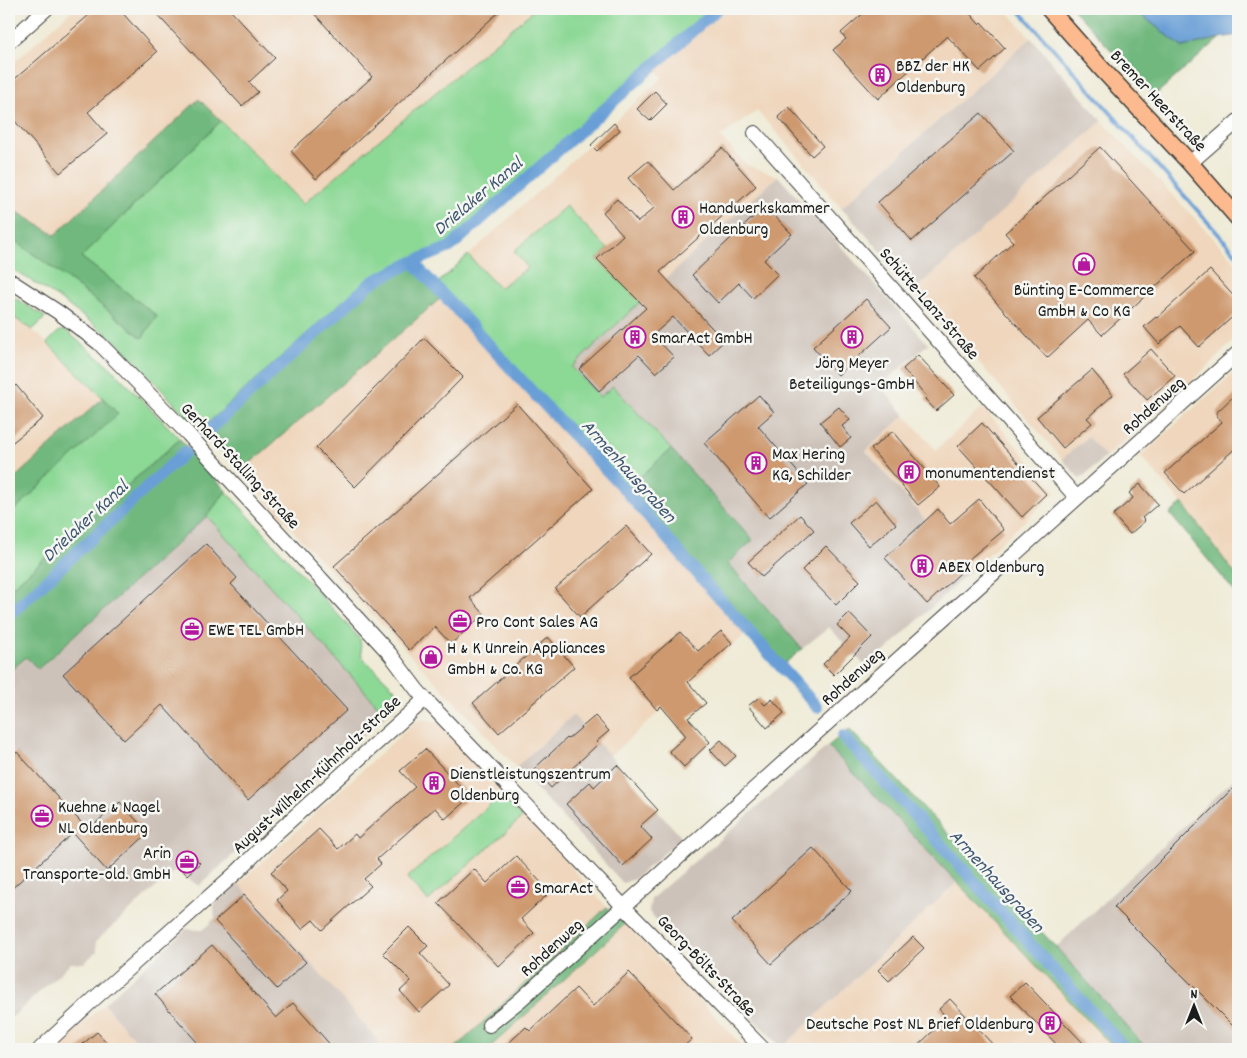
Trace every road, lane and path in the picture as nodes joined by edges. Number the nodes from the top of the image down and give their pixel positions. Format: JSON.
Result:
{"nodes":[{"id":1,"x":46,"y":9,"type":"edge"},
{"id":2,"x":1049,"y":9,"type":"edge"},
{"id":3,"x":9,"y":42,"type":"edge"},
{"id":4,"x":1238,"y":121,"type":"edge"},
{"id":5,"x":755,"y":133,"type":"dead end"},
{"id":6,"x":1190,"y":163,"type":"junction"},
{"id":7,"x":1238,"y":218,"type":"edge"},
{"id":8,"x":9,"y":280,"type":"edge"},
{"id":9,"x":1238,"y":353,"type":"edge"},
{"id":10,"x":1077,"y":498,"type":"junction"},
{"id":11,"x":425,"y":698,"type":"junction"},
{"id":12,"x":624,"y":907,"type":"junction"},
{"id":13,"x":489,"y":1025,"type":"dead end"},
{"id":14,"x":40,"y":1049,"type":"edge"},
{"id":15,"x":763,"y":1049,"type":"edge"}],
"edges":[{"from":1,"to":3,"type":"street"},
{"from":2,"to":6,"type":"main road","name":"Bremer Heerstraße"},
{"from":4,"to":6,"type":"street"},
{"from":5,"to":10,"type":"street","name":"Schütte-Lanz-Straße"},
{"from":6,"to":7,"type":"main road","name":"Bremer Heerstraße"},
{"from":8,"to":11,"type":"street","name":"Gerhard-Stalling-Straße"},
{"from":9,"to":10,"type":"street","name":"Rohdenweg"},
{"from":10,"to":12,"type":"street","name":"Rohdenweg"},
{"from":11,"to":12,"type":"street","name":"August-Wilhelm-Kühnholz-Straße"},
{"from":11,"to":14,"type":"street","name":"August-Wilhelm-Kühnholz-Straße"},
{"from":12,"to":13,"type":"street","name":"Rohdenweg"},
{"from":12,"to":15,"type":"street","name":"Georg-Bölts-Straße"}]}
